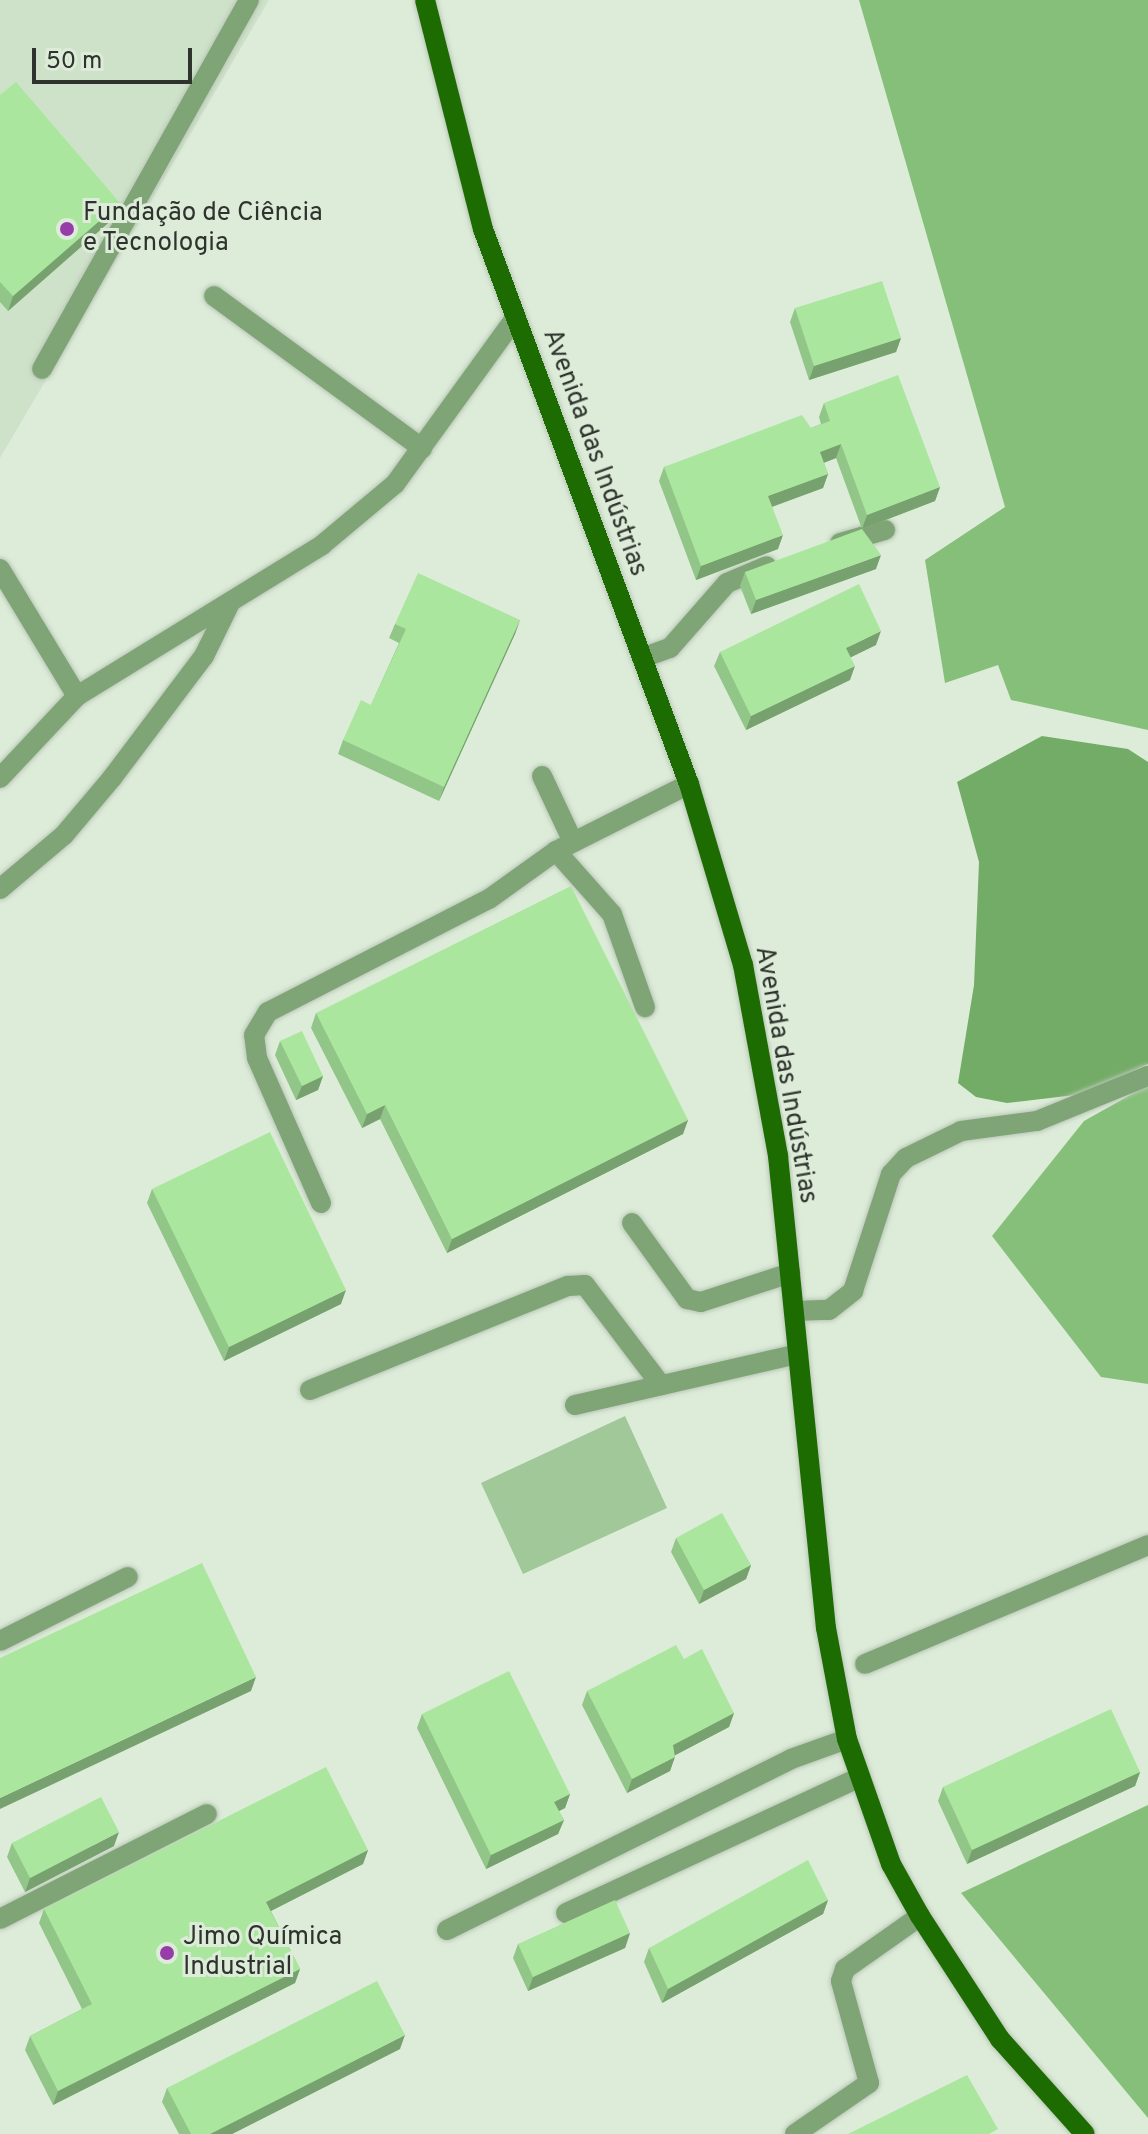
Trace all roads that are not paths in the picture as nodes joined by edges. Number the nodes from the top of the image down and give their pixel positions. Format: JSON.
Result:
{"nodes":[{"id":1,"x":249,"y":0,"type":"edge"},
{"id":2,"x":425,"y":0,"type":"edge"},
{"id":3,"x":214,"y":296,"type":"dead end"},
{"id":4,"x":516,"y":317,"type":"junction"},
{"id":5,"x":42,"y":369,"type":"dead end"},
{"id":6,"x":422,"y":448,"type":"junction"},
{"id":7,"x":885,"y":530,"type":"dead end"},
{"id":8,"x":814,"y":550,"type":"edge"},
{"id":9,"x":786,"y":558,"type":"edge"},
{"id":10,"x":0,"y":569,"type":"edge"},
{"id":11,"x":230,"y":603,"type":"junction"},
{"id":12,"x":642,"y":658,"type":"junction"},
{"id":13,"x":77,"y":696,"type":"junction"},
{"id":14,"x":542,"y":776,"type":"dead end"},
{"id":15,"x":0,"y":778,"type":"edge"},
{"id":16,"x":689,"y":784,"type":"junction"},
{"id":17,"x":564,"y":847,"type":"junction"},
{"id":18,"x":0,"y":889,"type":"edge"},
{"id":19,"x":645,"y":1007,"type":"dead end"},
{"id":20,"x":1148,"y":1076,"type":"edge"},
{"id":21,"x":321,"y":1203,"type":"dead end"},
{"id":22,"x":632,"y":1223,"type":"dead end"},
{"id":23,"x":790,"y":1273,"type":"junction"},
{"id":24,"x":794,"y":1311,"type":"junction"},
{"id":25,"x":798,"y":1354,"type":"junction"},
{"id":26,"x":661,"y":1385,"type":"junction"},
{"id":27,"x":310,"y":1390,"type":"dead end"},
{"id":28,"x":575,"y":1405,"type":"dead end"},
{"id":29,"x":1148,"y":1545,"type":"edge"},
{"id":30,"x":128,"y":1577,"type":"dead end"},
{"id":31,"x":0,"y":1641,"type":"edge"},
{"id":32,"x":865,"y":1664,"type":"dead end"},
{"id":33,"x":847,"y":1739,"type":"junction"},
{"id":34,"x":860,"y":1777,"type":"junction"},
{"id":35,"x":207,"y":1814,"type":"dead end"},
{"id":36,"x":566,"y":1913,"type":"dead end"},
{"id":37,"x":920,"y":1916,"type":"junction"},
{"id":38,"x":0,"y":1919,"type":"edge"},
{"id":39,"x":447,"y":1930,"type":"dead end"},
{"id":40,"x":795,"y":2134,"type":"edge"},
{"id":41,"x":1085,"y":2134,"type":"edge"}],
"edges":[{"from":1,"to":5,"type":"street"},
{"from":2,"to":4,"type":"main road","name":"Avenida das Indústrias"},
{"from":3,"to":6,"type":"street"},
{"from":4,"to":6,"type":"street"},
{"from":4,"to":12,"type":"main road","name":"Avenida das Indústrias"},
{"from":6,"to":11,"type":"street"},
{"from":7,"to":8,"type":"street"},
{"from":9,"to":12,"type":"street"},
{"from":10,"to":13,"type":"street"},
{"from":11,"to":13,"type":"street"},
{"from":11,"to":18,"type":"street"},
{"from":12,"to":16,"type":"main road","name":"Avenida das Indústrias"},
{"from":13,"to":15,"type":"street"},
{"from":14,"to":17,"type":"street"},
{"from":16,"to":17,"type":"street"},
{"from":16,"to":23,"type":"main road","name":"Avenida das Indústrias"},
{"from":17,"to":19,"type":"street"},
{"from":17,"to":21,"type":"street"},
{"from":20,"to":24,"type":"street"},
{"from":22,"to":23,"type":"street"},
{"from":23,"to":24,"type":"main road","name":"Avenida das Indústrias"},
{"from":24,"to":25,"type":"main road","name":"Avenida das Indústrias"},
{"from":25,"to":26,"type":"street"},
{"from":25,"to":33,"type":"main road","name":"Avenida das Indústrias"},
{"from":26,"to":27,"type":"street"},
{"from":26,"to":28,"type":"street"},
{"from":29,"to":32,"type":"street"},
{"from":30,"to":31,"type":"street"},
{"from":33,"to":34,"type":"main road","name":"Avenida das Indústrias"},
{"from":33,"to":39,"type":"street"},
{"from":34,"to":36,"type":"street"},
{"from":34,"to":37,"type":"main road","name":"Avenida das Indústrias"},
{"from":35,"to":38,"type":"street"},
{"from":37,"to":40,"type":"street"},
{"from":37,"to":41,"type":"main road","name":"Avenida das Indústrias"}]}
